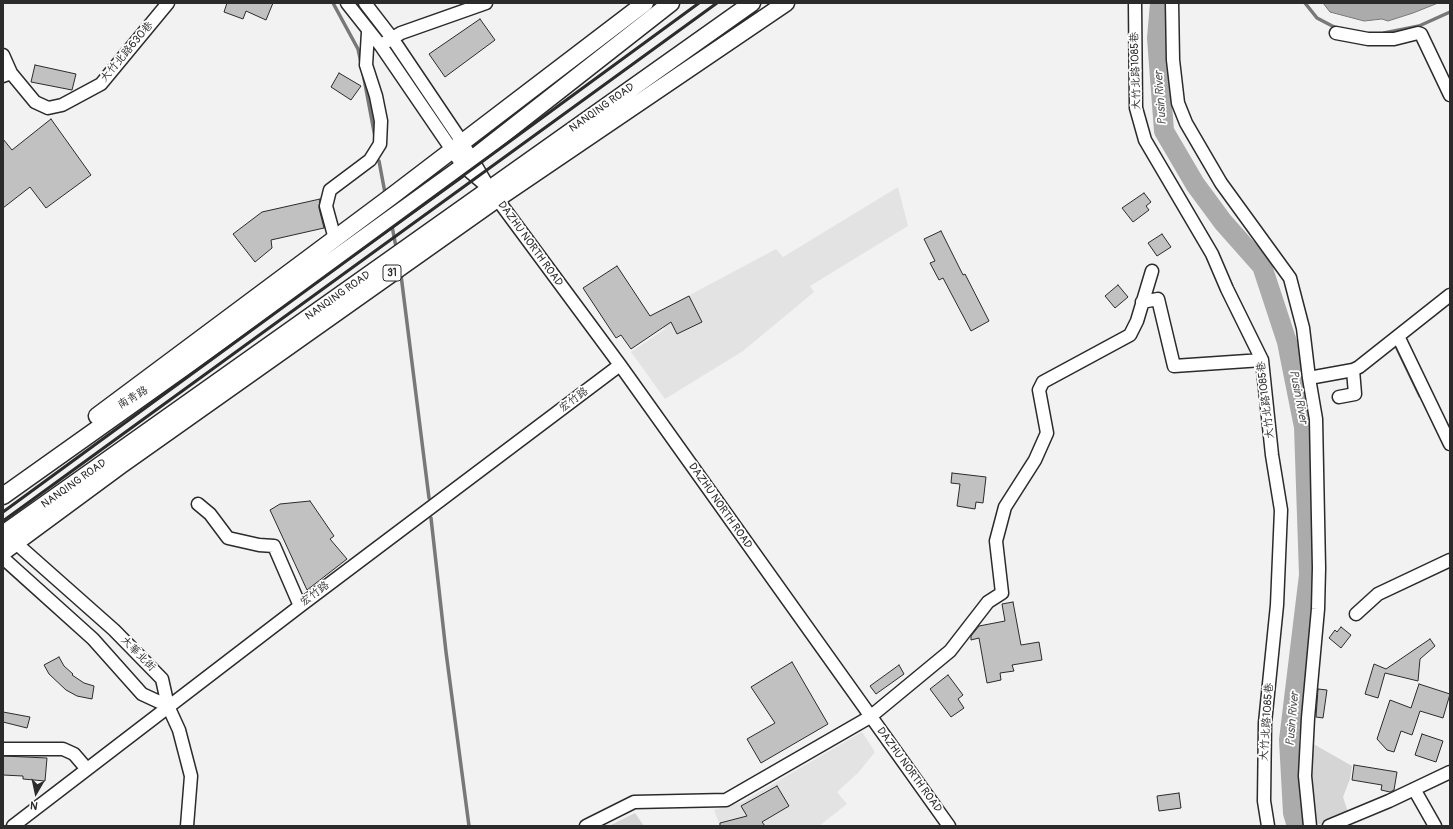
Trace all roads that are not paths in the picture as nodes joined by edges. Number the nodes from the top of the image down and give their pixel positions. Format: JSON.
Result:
{"nodes":[{"id":1,"x":168,"y":3,"type":"edge"},
{"id":2,"x":347,"y":3,"type":"edge"},
{"id":3,"x":364,"y":3,"type":"edge"},
{"id":4,"x":486,"y":3,"type":"edge"},
{"id":5,"x":645,"y":3,"type":"edge"},
{"id":6,"x":670,"y":3,"type":"edge"},
{"id":7,"x":752,"y":3,"type":"edge"},
{"id":8,"x":786,"y":3,"type":"edge"},
{"id":9,"x":1135,"y":3,"type":"edge"},
{"id":10,"x":1172,"y":3,"type":"edge"},
{"id":11,"x":368,"y":32,"type":"junction"},
{"id":12,"x":1336,"y":33,"type":"dead end"},
{"id":13,"x":392,"y":38,"type":"junction"},
{"id":14,"x":381,"y":46,"type":"junction"},
{"id":15,"x":3,"y":55,"type":"edge"},
{"id":16,"x":7,"y":74,"type":"edge"},
{"id":17,"x":1450,"y":95,"type":"edge"},
{"id":18,"x":457,"y":146,"type":"junction"},
{"id":19,"x":468,"y":162,"type":"junction"},
{"id":20,"x":493,"y":194,"type":"junction"},
{"id":21,"x":335,"y":239,"type":"junction"},
{"id":22,"x":1152,"y":271,"type":"dead end"},
{"id":23,"x":1450,"y":295,"type":"edge"},
{"id":24,"x":1142,"y":302,"type":"junction"},
{"id":25,"x":1398,"y":336,"type":"junction"},
{"id":26,"x":1262,"y":360,"type":"junction"},
{"id":27,"x":193,"y":362,"type":"junction"},
{"id":28,"x":620,"y":365,"type":"junction"},
{"id":29,"x":1353,"y":370,"type":"junction"},
{"id":30,"x":1308,"y":378,"type":"junction"},
{"id":31,"x":208,"y":388,"type":"junction"},
{"id":32,"x":1339,"y":397,"type":"dead end"},
{"id":33,"x":72,"y":434,"type":"junction"},
{"id":34,"x":1450,"y":444,"type":"edge"},
{"id":35,"x":121,"y":465,"type":"junction"},
{"id":36,"x":3,"y":483,"type":"edge"},
{"id":37,"x":3,"y":496,"type":"edge"},
{"id":38,"x":198,"y":504,"type":"dead end"},
{"id":39,"x":6,"y":539,"type":"edge"},
{"id":40,"x":3,"y":558,"type":"edge"},
{"id":41,"x":1450,"y":560,"type":"edge"},
{"id":42,"x":300,"y":606,"type":"junction"},
{"id":43,"x":1356,"y":614,"type":"dead end"},
{"id":44,"x":168,"y":706,"type":"junction"},
{"id":45,"x":870,"y":717,"type":"junction"},
{"id":46,"x":3,"y":749,"type":"edge"},
{"id":47,"x":86,"y":768,"type":"junction"},
{"id":48,"x":1450,"y":772,"type":"edge"},
{"id":49,"x":1414,"y":789,"type":"junction"},
{"id":50,"x":13,"y":826,"type":"edge"},
{"id":51,"x":187,"y":826,"type":"edge"},
{"id":52,"x":586,"y":826,"type":"edge"},
{"id":53,"x":949,"y":826,"type":"edge"},
{"id":54,"x":1268,"y":826,"type":"edge"},
{"id":55,"x":1310,"y":826,"type":"edge"},
{"id":56,"x":1329,"y":826,"type":"edge"},
{"id":57,"x":1435,"y":826,"type":"edge"}],
"edges":[{"from":1,"to":16,"type":"street","name":"大竹北路630巷"},
{"from":2,"to":11,"type":"street","name":"DAZHU NORTH ROAD"},
{"from":3,"to":13,"type":"street","name":"DAZHU NORTH ROAD"},
{"from":4,"to":13,"type":"street"},
{"from":5,"to":18,"type":"main road"},
{"from":6,"to":19,"type":"main road"},
{"from":7,"to":20,"type":"main road","name":"NANQING ROAD","number":"31"},
{"from":8,"to":20,"type":"main road","number":"31"},
{"from":9,"to":26,"type":"street","name":"大竹北路1085巷"},
{"from":10,"to":30,"type":"street"},
{"from":11,"to":14,"type":"street","name":"DAZHU NORTH ROAD"},
{"from":11,"to":21,"type":"street"},
{"from":12,"to":17,"type":"street"},
{"from":13,"to":14,"type":"street"},
{"from":13,"to":18,"type":"street","name":"DAZHU NORTH ROAD"},
{"from":14,"to":18,"type":"street","name":"DAZHU NORTH ROAD"},
{"from":15,"to":16,"type":"street","name":"大竹北路630巷"},
{"from":18,"to":19,"type":"street","name":"DAZHU NORTH ROAD"},
{"from":18,"to":21,"type":"main road"},
{"from":19,"to":20,"type":"street","name":"DAZHU NORTH ROAD"},
{"from":19,"to":27,"type":"main road"},
{"from":20,"to":28,"type":"street","name":"DAZHU NORTH ROAD"},
{"from":20,"to":31,"type":"main road","name":"NANQING ROAD","number":"31"},
{"from":20,"to":35,"type":"main road","number":"31"},
{"from":21,"to":33,"type":"main road"},
{"from":22,"to":24,"type":"street"},
{"from":23,"to":25,"type":"street"},
{"from":24,"to":26,"type":"street"},
{"from":24,"to":45,"type":"street"},
{"from":25,"to":29,"type":"street"},
{"from":25,"to":34,"type":"street"},
{"from":26,"to":54,"type":"street","name":"大竹北路1085巷"},
{"from":27,"to":33,"type":"main road","name":"南青路"},
{"from":27,"to":37,"type":"main road"},
{"from":28,"to":42,"type":"street","name":"宏竹路"},
{"from":28,"to":45,"type":"street","name":"DAZHU NORTH ROAD"},
{"from":29,"to":30,"type":"street"},
{"from":29,"to":32,"type":"street"},
{"from":30,"to":55,"type":"street"},
{"from":31,"to":35,"type":"main road"},
{"from":31,"to":39,"type":"main road","name":"NANQING ROAD","number":"31"},
{"from":33,"to":36,"type":"main road"},
{"from":35,"to":39,"type":"main road","number":"31"},
{"from":38,"to":42,"type":"street"},
{"from":39,"to":44,"type":"street","name":"大華北街"},
{"from":40,"to":44,"type":"street","name":"大華北街"},
{"from":41,"to":43,"type":"street"},
{"from":42,"to":44,"type":"street","name":"宏竹路"},
{"from":44,"to":47,"type":"street","name":"宏竹路"},
{"from":44,"to":51,"type":"street"},
{"from":45,"to":52,"type":"street"},
{"from":45,"to":53,"type":"street","name":"DAZHU NORTH ROAD"},
{"from":46,"to":47,"type":"street"},
{"from":47,"to":50,"type":"street","name":"宏竹路"},
{"from":48,"to":49,"type":"street"},
{"from":49,"to":56,"type":"street"},
{"from":49,"to":57,"type":"street"}]}
